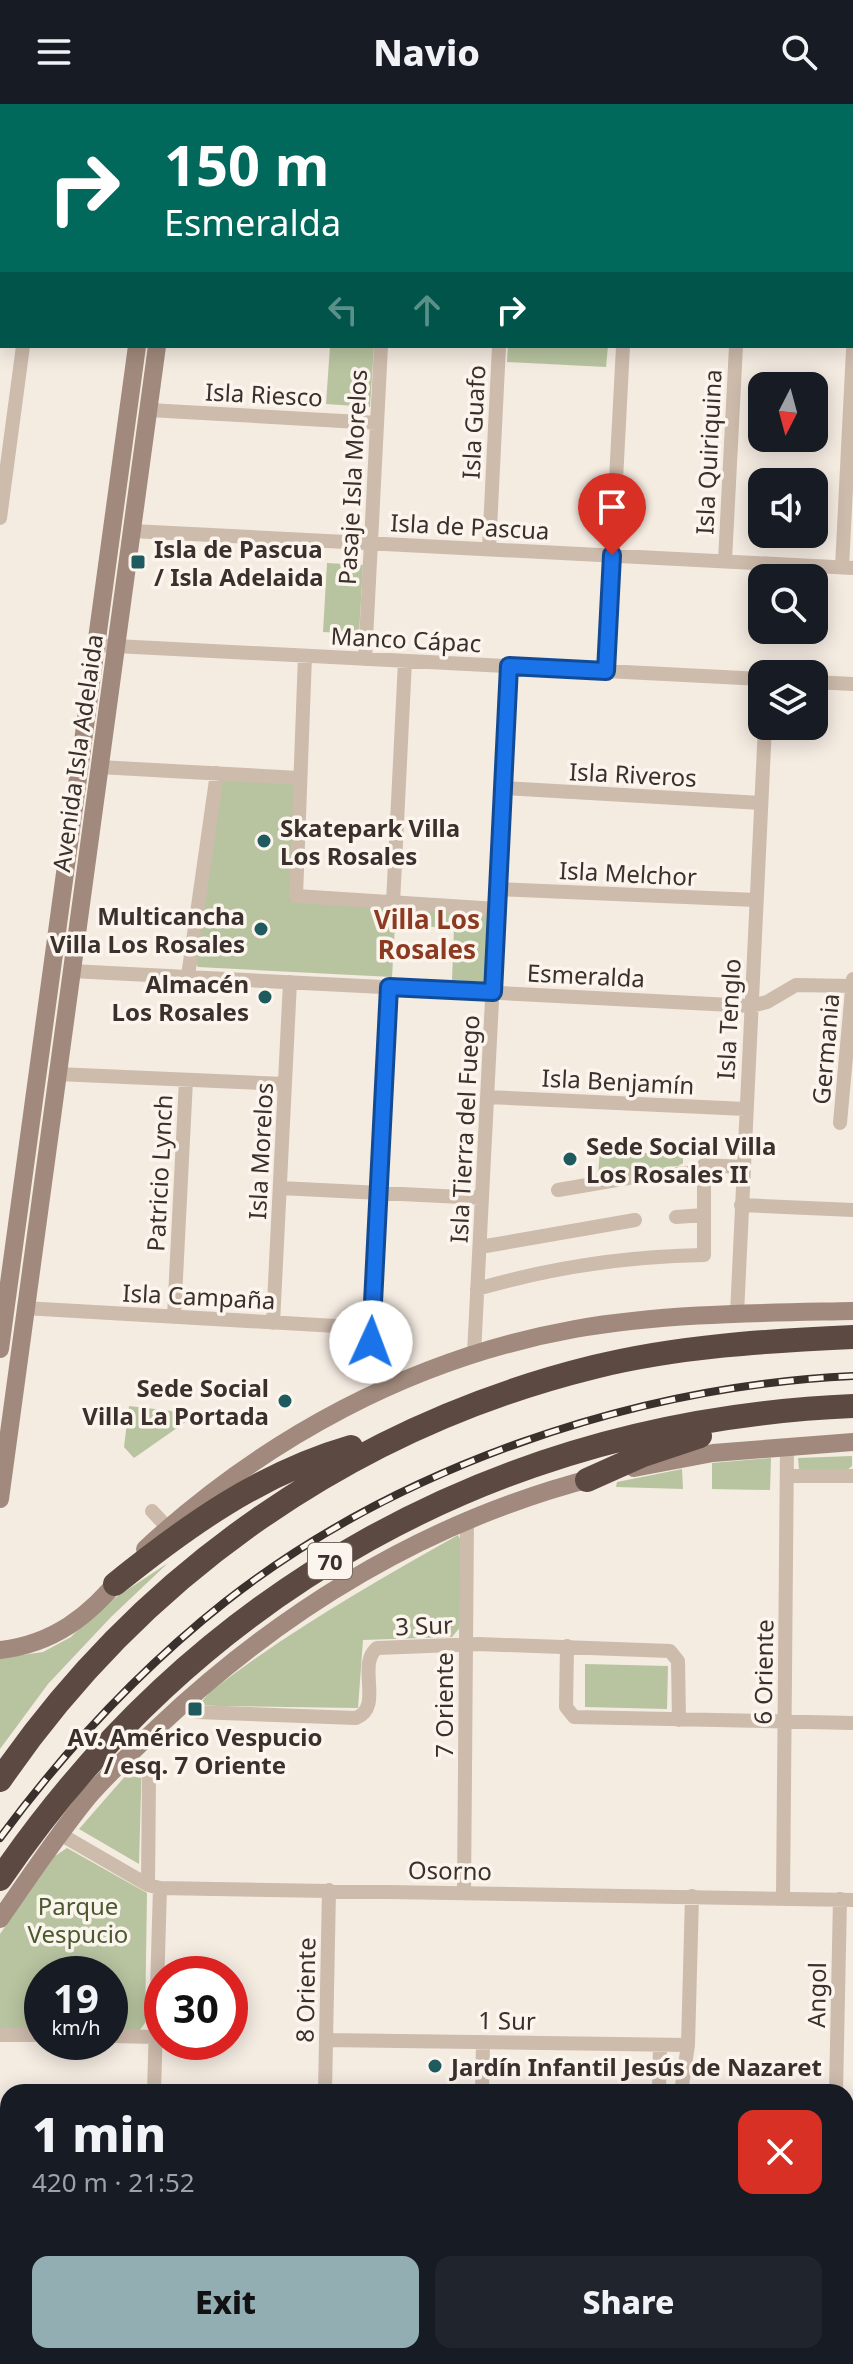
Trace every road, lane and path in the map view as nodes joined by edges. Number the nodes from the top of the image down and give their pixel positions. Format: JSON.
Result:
{"nodes":[{"id":1,"x":23,"y":348,"type":"edge"},
{"id":2,"x":137,"y":348,"type":"edge"},
{"id":3,"x":157,"y":348,"type":"edge"},
{"id":4,"x":381,"y":348,"type":"edge"},
{"id":5,"x":499,"y":348,"type":"edge"},
{"id":6,"x":623,"y":348,"type":"edge"},
{"id":7,"x":736,"y":348,"type":"edge"},
{"id":8,"x":853,"y":350,"type":"edge"},
{"id":9,"x":149,"y":410,"type":"junction"},
{"id":10,"x":377,"y":423,"type":"junction"},
{"id":11,"x":5,"y":447,"type":"edge"},
{"id":12,"x":0,"y":518,"type":"edge"},
{"id":13,"x":132,"y":531,"type":"junction"},
{"id":14,"x":371,"y":543,"type":"junction"},
{"id":15,"x":489,"y":549,"type":"junction"},
{"id":16,"x":612,"y":555,"type":"junction"},
{"id":17,"x":725,"y":561,"type":"junction"},
{"id":18,"x":847,"y":567,"type":"edge"},
{"id":19,"x":96,"y":645,"type":"junction"},
{"id":20,"x":116,"y":646,"type":"junction"},
{"id":21,"x":305,"y":656,"type":"junction"},
{"id":22,"x":365,"y":659,"type":"junction"},
{"id":23,"x":405,"y":661,"type":"junction"},
{"id":24,"x":509,"y":666,"type":"junction"},
{"id":25,"x":606,"y":671,"type":"junction"},
{"id":26,"x":748,"y":678,"type":"edge"},
{"id":27,"x":828,"y":683,"type":"edge"},
{"id":28,"x":853,"y":684,"type":"edge"},
{"id":29,"x":764,"y":740,"type":"edge"},
{"id":30,"x":99,"y":767,"type":"junction"},
{"id":31,"x":217,"y":773,"type":"junction"},
{"id":32,"x":299,"y":778,"type":"junction"},
{"id":33,"x":503,"y":788,"type":"junction"},
{"id":34,"x":761,"y":803,"type":"junction"},
{"id":35,"x":498,"y":889,"type":"junction"},
{"id":36,"x":756,"y":900,"type":"junction"},
{"id":37,"x":393,"y":903,"type":"junction"},
{"id":38,"x":497,"y":909,"type":"junction"},
{"id":39,"x":71,"y":971,"type":"junction"},
{"id":40,"x":188,"y":976,"type":"junction"},
{"id":41,"x":853,"y":978,"type":"edge"},
{"id":42,"x":290,"y":982,"type":"junction"},
{"id":43,"x":853,"y":986,"type":"edge"},
{"id":44,"x":389,"y":987,"type":"junction"},
{"id":45,"x":493,"y":992,"type":"junction"},
{"id":46,"x":751,"y":1006,"type":"junction"},
{"id":47,"x":57,"y":1074,"type":"junction"},
{"id":48,"x":186,"y":1080,"type":"junction"},
{"id":49,"x":285,"y":1084,"type":"junction"},
{"id":50,"x":487,"y":1097,"type":"junction"},
{"id":51,"x":848,"y":1104,"type":"edge"},
{"id":52,"x":746,"y":1109,"type":"junction"},
{"id":53,"x":840,"y":1123,"type":"dead end"},
{"id":54,"x":743,"y":1167,"type":"junction"},
{"id":55,"x":704,"y":1172,"type":"junction"},
{"id":56,"x":280,"y":1188,"type":"junction"},
{"id":57,"x":558,"y":1190,"type":"dead end"},
{"id":58,"x":378,"y":1193,"type":"junction"},
{"id":59,"x":482,"y":1198,"type":"junction"},
{"id":60,"x":741,"y":1205,"type":"junction"},
{"id":61,"x":853,"y":1210,"type":"edge"},
{"id":62,"x":704,"y":1215,"type":"junction"},
{"id":63,"x":676,"y":1217,"type":"dead end"},
{"id":64,"x":635,"y":1220,"type":"dead end"},
{"id":65,"x":480,"y":1247,"type":"junction"},
{"id":66,"x":477,"y":1289,"type":"junction"},
{"id":67,"x":24,"y":1308,"type":"junction"},
{"id":68,"x":853,"y":1311,"type":"edge"},
{"id":69,"x":737,"y":1314,"type":"junction"},
{"id":70,"x":174,"y":1317,"type":"junction"},
{"id":71,"x":273,"y":1323,"type":"junction"},
{"id":72,"x":371,"y":1328,"type":"junction"},
{"id":73,"x":853,"y":1337,"type":"edge"},
{"id":74,"x":0,"y":1349,"type":"edge"},
{"id":75,"x":474,"y":1354,"type":"junction"},
{"id":76,"x":382,"y":1389,"type":"junction"},
{"id":77,"x":853,"y":1406,"type":"edge"},
{"id":78,"x":749,"y":1416,"type":"junction"},
{"id":79,"x":415,"y":1428,"type":"junction"},
{"id":80,"x":853,"y":1442,"type":"edge"},
{"id":81,"x":787,"y":1446,"type":"junction"},
{"id":82,"x":787,"y":1476,"type":"junction"},
{"id":83,"x":853,"y":1476,"type":"edge"},
{"id":84,"x":587,"y":1480,"type":"junction"},
{"id":85,"x":0,"y":1499,"type":"edge"},
{"id":86,"x":152,"y":1511,"type":"dead end"},
{"id":87,"x":467,"y":1519,"type":"junction"},
{"id":88,"x":167,"y":1527,"type":"junction"},
{"id":89,"x":115,"y":1584,"type":"junction"},
{"id":90,"x":466,"y":1645,"type":"junction"},
{"id":91,"x":567,"y":1646,"type":"junction"},
{"id":92,"x":0,"y":1650,"type":"edge"},
{"id":93,"x":197,"y":1712,"type":"dead end"},
{"id":94,"x":679,"y":1720,"type":"junction"},
{"id":95,"x":784,"y":1722,"type":"junction"},
{"id":96,"x":853,"y":1723,"type":"edge"},
{"id":97,"x":149,"y":1775,"type":"dead end"},
{"id":98,"x":0,"y":1780,"type":"edge"},
{"id":99,"x":60,"y":1834,"type":"junction"},
{"id":100,"x":0,"y":1879,"type":"edge"},
{"id":101,"x":154,"y":1886,"type":"junction"},
{"id":102,"x":329,"y":1890,"type":"junction"},
{"id":103,"x":464,"y":1893,"type":"junction"},
{"id":104,"x":692,"y":1896,"type":"junction"},
{"id":105,"x":783,"y":1898,"type":"junction"},
{"id":106,"x":846,"y":1899,"type":"edge"},
{"id":107,"x":0,"y":1919,"type":"edge"},
{"id":108,"x":155,"y":1956,"type":"edge"},
{"id":109,"x":0,"y":2035,"type":"edge"},
{"id":110,"x":24,"y":2035,"type":"edge"},
{"id":111,"x":326,"y":2040,"type":"junction"},
{"id":112,"x":483,"y":2042,"type":"junction"},
{"id":113,"x":660,"y":2045,"type":"junction"},
{"id":114,"x":688,"y":2045,"type":"junction"},
{"id":115,"x":155,"y":2060,"type":"edge"},
{"id":116,"x":154,"y":2084,"type":"edge"},
{"id":117,"x":325,"y":2084,"type":"edge"},
{"id":118,"x":482,"y":2084,"type":"edge"},
{"id":119,"x":659,"y":2084,"type":"edge"},
{"id":120,"x":682,"y":2084,"type":"edge"},
{"id":121,"x":836,"y":2084,"type":"edge"}],
"edges":[{"from":1,"to":11,"type":"street"},
{"from":2,"to":19,"type":"main road"},
{"from":3,"to":9,"type":"main road","name":"Avenida Isla Adelaida"},
{"from":4,"to":10,"type":"street","name":"Pasaje Isla Morelos"},
{"from":5,"to":15,"type":"street","name":"Isla Guafo"},
{"from":6,"to":16,"type":"street"},
{"from":7,"to":17,"type":"street","name":"Isla Quiriquina"},
{"from":8,"to":18,"type":"street"},
{"from":9,"to":10,"type":"street","name":"Isla Riesco"},
{"from":9,"to":13,"type":"main road","name":"Avenida Isla Adelaida"},
{"from":10,"to":14,"type":"street","name":"Pasaje Isla Morelos"},
{"from":11,"to":12,"type":"street"},
{"from":13,"to":14,"type":"street","name":"Isla de Pascua"},
{"from":13,"to":20,"type":"main road","name":"Avenida Isla Adelaida"},
{"from":14,"to":15,"type":"street","name":"Isla de Pascua"},
{"from":14,"to":22,"type":"street","name":"Pasaje Isla Morelos"},
{"from":15,"to":16,"type":"street","name":"Isla de Pascua"},
{"from":16,"to":17,"type":"street","name":"Isla de Pascua"},
{"from":16,"to":25,"type":"street"},
{"from":17,"to":18,"type":"street","name":"Isla de Pascua"},
{"from":19,"to":20,"type":"street","name":"Manco Cápac"},
{"from":19,"to":74,"type":"main road"},
{"from":20,"to":21,"type":"street","name":"Manco Cápac"},
{"from":20,"to":30,"type":"main road","name":"Avenida Isla Adelaida"},
{"from":21,"to":22,"type":"street","name":"Manco Cápac"},
{"from":21,"to":32,"type":"street"},
{"from":22,"to":23,"type":"street","name":"Manco Cápac"},
{"from":23,"to":24,"type":"street","name":"Manco Cápac"},
{"from":23,"to":37,"type":"street"},
{"from":24,"to":25,"type":"street","name":"Manco Cápac"},
{"from":24,"to":33,"type":"street","name":"Isla Tierra del Fuego"},
{"from":25,"to":26,"type":"street","name":"Manco Cápac"},
{"from":27,"to":28,"type":"street"},
{"from":29,"to":34,"type":"street","name":"Isla Tenglo"},
{"from":30,"to":31,"type":"street"},
{"from":30,"to":39,"type":"main road","name":"Avenida Isla Adelaida"},
{"from":31,"to":32,"type":"street"},
{"from":31,"to":40,"type":"street"},
{"from":32,"to":37,"type":"street"},
{"from":33,"to":34,"type":"street","name":"Isla Riveros"},
{"from":33,"to":35,"type":"street","name":"Isla Tierra del Fuego"},
{"from":34,"to":36,"type":"street","name":"Isla Tenglo"},
{"from":35,"to":36,"type":"street","name":"Isla Melchor"},
{"from":35,"to":38,"type":"street","name":"Isla Tierra del Fuego"},
{"from":36,"to":46,"type":"street","name":"Isla Tenglo"},
{"from":37,"to":38,"type":"street"},
{"from":38,"to":45,"type":"street","name":"Isla Tierra del Fuego"},
{"from":39,"to":40,"type":"street","name":"Esmeralda"},
{"from":39,"to":47,"type":"main road","name":"Avenida Isla Adelaida"},
{"from":40,"to":42,"type":"street","name":"Esmeralda"},
{"from":41,"to":43,"type":"street","name":"Germania"},
{"from":42,"to":44,"type":"street","name":"Esmeralda"},
{"from":42,"to":49,"type":"street","name":"Isla Morelos"},
{"from":43,"to":46,"type":"street","name":"Esmeralda"},
{"from":43,"to":51,"type":"street","name":"Germania"},
{"from":44,"to":45,"type":"street","name":"Esmeralda"},
{"from":44,"to":58,"type":"street"},
{"from":45,"to":46,"type":"street","name":"Esmeralda"},
{"from":45,"to":50,"type":"street","name":"Isla Tierra del Fuego"},
{"from":46,"to":52,"type":"street","name":"Isla Tenglo"},
{"from":47,"to":48,"type":"street"},
{"from":47,"to":67,"type":"main road","name":"Avenida Isla Adelaida"},
{"from":48,"to":49,"type":"street"},
{"from":48,"to":70,"type":"street","name":"Patricio Lynch"},
{"from":49,"to":56,"type":"street","name":"Isla Morelos"},
{"from":50,"to":52,"type":"street","name":"Isla Benjamín"},
{"from":50,"to":59,"type":"street","name":"Isla Tierra del Fuego"},
{"from":51,"to":53,"type":"street","name":"Germania"},
{"from":52,"to":54,"type":"street","name":"Isla Tenglo"},
{"from":54,"to":55,"type":"street"},
{"from":54,"to":60,"type":"street","name":"Isla Tenglo"},
{"from":55,"to":57,"type":"street"},
{"from":55,"to":62,"type":"street"},
{"from":56,"to":58,"type":"street"},
{"from":56,"to":71,"type":"street","name":"Isla Morelos"},
{"from":58,"to":59,"type":"street"},
{"from":58,"to":72,"type":"street"},
{"from":59,"to":65,"type":"street","name":"Isla Tierra del Fuego"},
{"from":60,"to":61,"type":"street"},
{"from":60,"to":69,"type":"street","name":"Isla Tenglo"},
{"from":62,"to":63,"type":"street"},
{"from":62,"to":66,"type":"street"},
{"from":64,"to":65,"type":"street"},
{"from":65,"to":66,"type":"street","name":"Isla Tierra del Fuego"},
{"from":66,"to":75,"type":"street","name":"Isla Tierra del Fuego"},
{"from":67,"to":70,"type":"street","name":"Isla Campaña"},
{"from":67,"to":85,"type":"main road","name":"Avenida Isla Adelaida"},
{"from":68,"to":69,"type":"main road"},
{"from":69,"to":75,"type":"main road"},
{"from":70,"to":71,"type":"street","name":"Isla Campaña"},
{"from":71,"to":72,"type":"street","name":"Isla Campaña"},
{"from":72,"to":76,"type":"street"},
{"from":73,"to":79,"type":"highway"},
{"from":75,"to":76,"type":"main road"},
{"from":76,"to":88,"type":"main road"},
{"from":77,"to":78,"type":"highway","number":"70"},
{"from":78,"to":84,"type":"highway"},
{"from":78,"to":100,"type":"highway","number":"70"},
{"from":79,"to":89,"type":"highway"},
{"from":79,"to":98,"type":"highway"},
{"from":80,"to":81,"type":"main road"},
{"from":81,"to":82,"type":"street","name":"6 Oriente"},
{"from":81,"to":84,"type":"main road"},
{"from":82,"to":83,"type":"street"},
{"from":82,"to":95,"type":"street","name":"6 Oriente"},
{"from":84,"to":87,"type":"main road"},
{"from":86,"to":88,"type":"street"},
{"from":87,"to":90,"type":"street","name":"7 Oriente"},
{"from":87,"to":99,"type":"main road"},
{"from":88,"to":89,"type":"main road"},
{"from":89,"to":92,"type":"main road"},
{"from":90,"to":91,"type":"street","name":"3 Sur"},
{"from":90,"to":93,"type":"street","name":"3 Sur"},
{"from":90,"to":103,"type":"street","name":"7 Oriente"},
{"from":91,"to":94,"type":"street","name":"3 Sur"},
{"from":91,"to":94,"type":"street"},
{"from":94,"to":95,"type":"street"},
{"from":95,"to":96,"type":"street"},
{"from":95,"to":105,"type":"street","name":"6 Oriente"},
{"from":97,"to":101,"type":"street"},
{"from":99,"to":101,"type":"street","name":"Osorno"},
{"from":99,"to":107,"type":"main road"},
{"from":101,"to":102,"type":"street","name":"Osorno"},
{"from":101,"to":108,"type":"street"},
{"from":102,"to":103,"type":"street","name":"Osorno"},
{"from":102,"to":111,"type":"street","name":"8 Oriente"},
{"from":103,"to":104,"type":"street","name":"Osorno"},
{"from":104,"to":105,"type":"street","name":"Osorno"},
{"from":104,"to":114,"type":"street"},
{"from":105,"to":106,"type":"street","name":"Osorno"},
{"from":106,"to":121,"type":"street","name":"Angol"},
{"from":109,"to":110,"type":"street"},
{"from":111,"to":112,"type":"street","name":"1 Sur"},
{"from":111,"to":117,"type":"street","name":"8 Oriente"},
{"from":112,"to":113,"type":"street","name":"1 Sur"},
{"from":112,"to":118,"type":"street"},
{"from":113,"to":114,"type":"street","name":"1 Sur"},
{"from":113,"to":119,"type":"street"},
{"from":114,"to":120,"type":"street"},
{"from":115,"to":116,"type":"street"}]}
